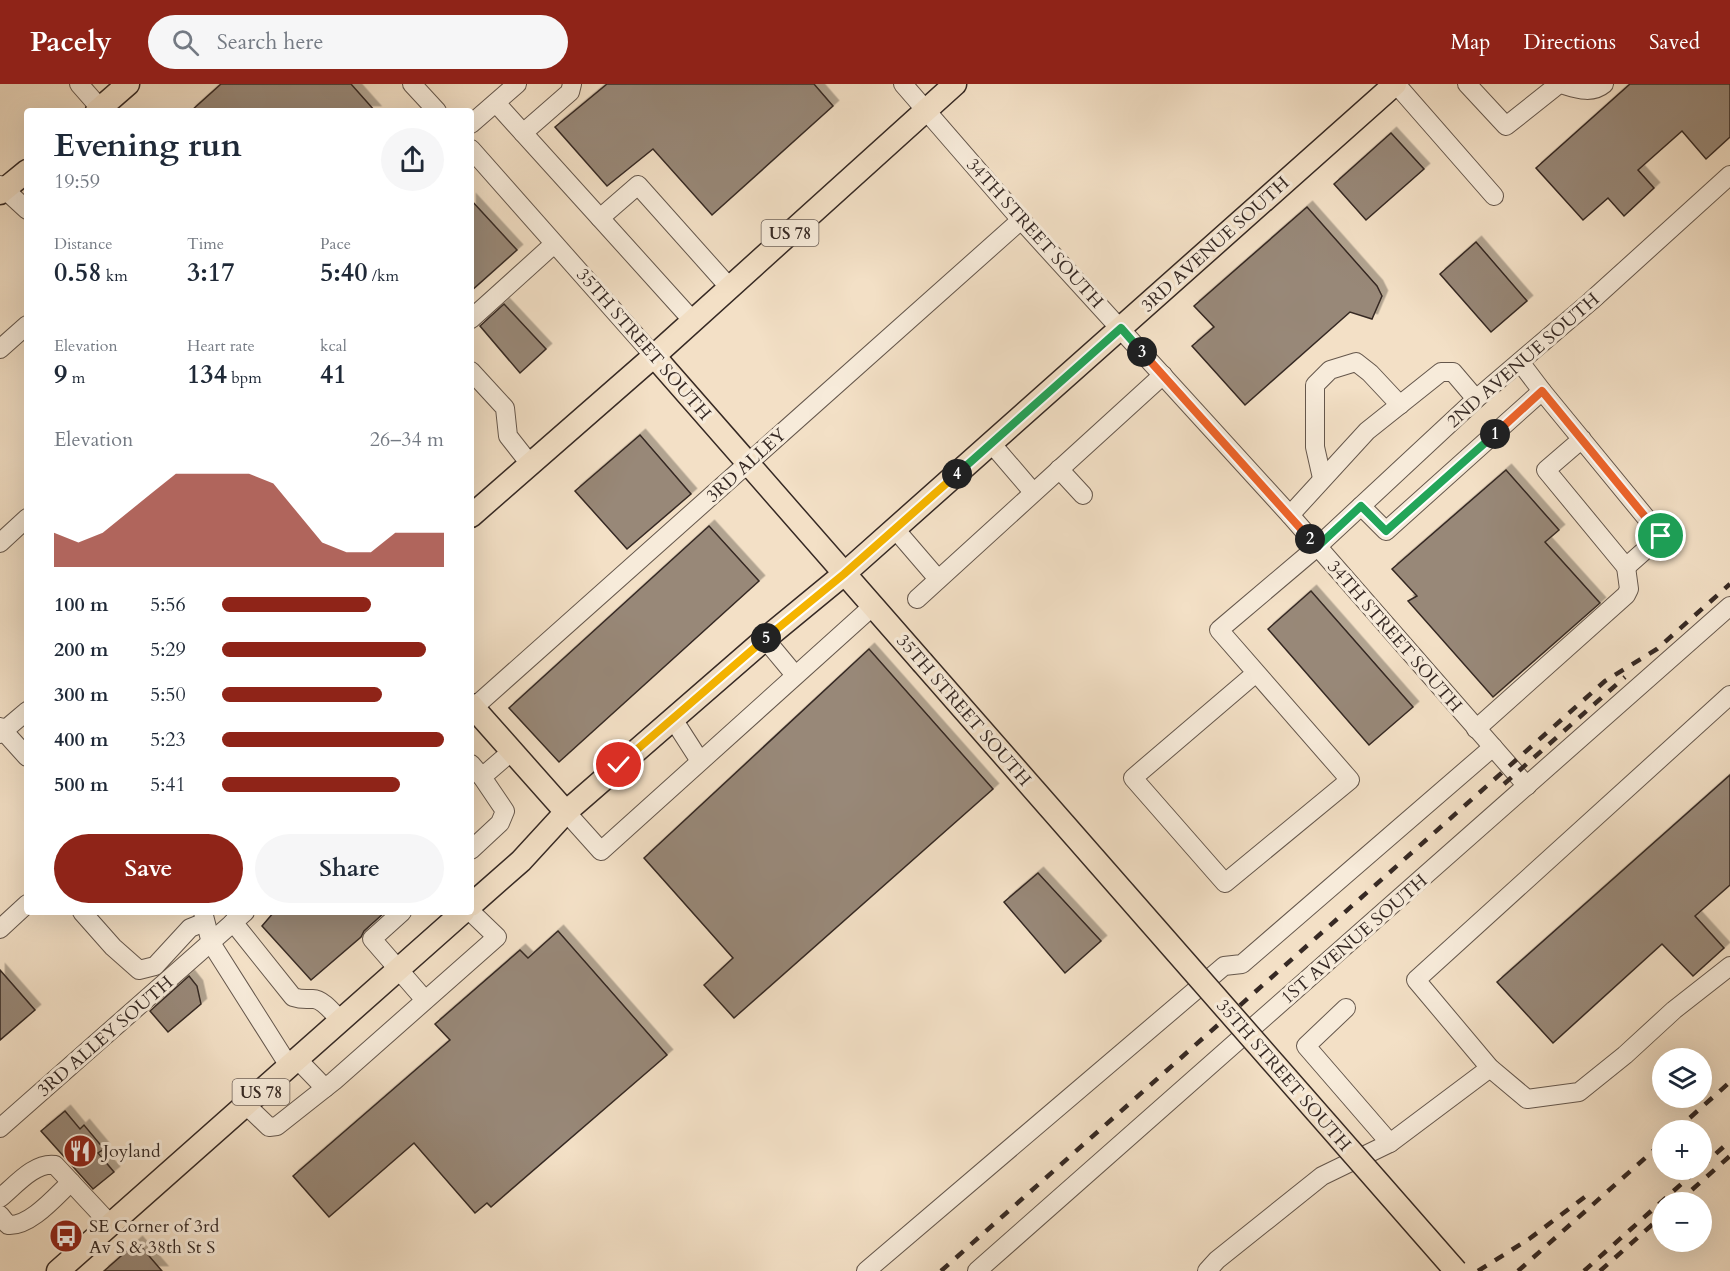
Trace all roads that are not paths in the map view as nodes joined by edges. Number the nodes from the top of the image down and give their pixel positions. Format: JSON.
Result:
{"nodes":[{"id":1,"x":79,"y":84,"type":"edge"},
{"id":2,"x":128,"y":84,"type":"edge"},
{"id":3,"x":412,"y":84,"type":"edge"},
{"id":4,"x":517,"y":84,"type":"edge"},
{"id":5,"x":572,"y":84,"type":"edge"},
{"id":6,"x":903,"y":84,"type":"edge"},
{"id":7,"x":955,"y":84,"type":"edge"},
{"id":8,"x":1395,"y":84,"type":"edge"},
{"id":9,"x":1560,"y":84,"type":"edge"},
{"id":10,"x":1604,"y":84,"type":"edge"},
{"id":11,"x":1471,"y":85,"type":"edge"},
{"id":12,"x":496,"y":103,"type":"junction"},
{"id":13,"x":97,"y":108,"type":"edge"},
{"id":14,"x":100,"y":108,"type":"edge"},
{"id":15,"x":433,"y":108,"type":"edge"},
{"id":16,"x":926,"y":110,"type":"junction"},
{"id":17,"x":474,"y":121,"type":"edge"},
{"id":18,"x":523,"y":133,"type":"junction"},
{"id":19,"x":474,"y":152,"type":"edge"},
{"id":20,"x":24,"y":173,"type":"edge"},
{"id":21,"x":1730,"y":175,"type":"edge"},
{"id":22,"x":2,"y":189,"type":"edge"},
{"id":23,"x":1494,"y":196,"type":"dead end"},
{"id":24,"x":24,"y":207,"type":"edge"},
{"id":25,"x":600,"y":218,"type":"junction"},
{"id":26,"x":1021,"y":220,"type":"junction"},
{"id":27,"x":554,"y":243,"type":"junction"},
{"id":28,"x":730,"y":288,"type":"junction"},
{"id":29,"x":474,"y":316,"type":"edge"},
{"id":30,"x":693,"y":321,"type":"junction"},
{"id":31,"x":24,"y":328,"type":"edge"},
{"id":32,"x":1121,"y":328,"type":"junction"},
{"id":33,"x":0,"y":350,"type":"edge"},
{"id":34,"x":654,"y":356,"type":"junction"},
{"id":35,"x":1520,"y":362,"type":"junction"},
{"id":36,"x":474,"y":373,"type":"edge"},
{"id":37,"x":1163,"y":375,"type":"junction"},
{"id":38,"x":1542,"y":391,"type":"junction"},
{"id":39,"x":1476,"y":399,"type":"junction"},
{"id":40,"x":1400,"y":405,"type":"junction"},
{"id":41,"x":1582,"y":439,"type":"junction"},
{"id":42,"x":991,"y":443,"type":"junction"},
{"id":43,"x":748,"y":463,"type":"junction"},
{"id":44,"x":531,"y":464,"type":"junction"},
{"id":45,"x":1059,"y":469,"type":"junction"},
{"id":46,"x":1322,"y":478,"type":"junction"},
{"id":47,"x":1034,"y":492,"type":"junction"},
{"id":48,"x":1083,"y":495,"type":"dead end"},
{"id":49,"x":1361,"y":506,"type":"junction"},
{"id":50,"x":474,"y":513,"type":"edge"},
{"id":51,"x":1290,"y":515,"type":"junction"},
{"id":52,"x":24,"y":521,"type":"edge"},
{"id":53,"x":895,"y":529,"type":"junction"},
{"id":54,"x":0,"y":543,"type":"edge"},
{"id":55,"x":1317,"y":547,"type":"junction"},
{"id":56,"x":1626,"y":567,"type":"junction"},
{"id":57,"x":844,"y":574,"type":"junction"},
{"id":58,"x":938,"y":579,"type":"junction"},
{"id":59,"x":916,"y":599,"type":"dead end"},
{"id":60,"x":873,"y":606,"type":"junction"},
{"id":61,"x":1730,"y":606,"type":"edge"},
{"id":62,"x":765,"y":639,"type":"junction"},
{"id":63,"x":1256,"y":673,"type":"junction"},
{"id":64,"x":795,"y":675,"type":"junction"},
{"id":65,"x":1730,"y":695,"type":"edge"},
{"id":66,"x":474,"y":706,"type":"edge"},
{"id":67,"x":474,"y":710,"type":"edge"},
{"id":68,"x":24,"y":713,"type":"edge"},
{"id":69,"x":673,"y":719,"type":"junction"},
{"id":70,"x":1476,"y":729,"type":"junction"},
{"id":71,"x":1,"y":731,"type":"edge"},
{"id":72,"x":1493,"y":747,"type":"junction"},
{"id":73,"x":512,"y":751,"type":"junction"},
{"id":74,"x":24,"y":754,"type":"edge"},
{"id":75,"x":700,"y":761,"type":"junction"},
{"id":76,"x":476,"y":770,"type":"edge"},
{"id":77,"x":1527,"y":786,"type":"junction"},
{"id":78,"x":566,"y":812,"type":"junction"},
{"id":79,"x":474,"y":847,"type":"edge"},
{"id":80,"x":474,"y":902,"type":"edge"},
{"id":81,"x":24,"y":907,"type":"edge"},
{"id":82,"x":85,"y":915,"type":"edge"},
{"id":83,"x":399,"y":915,"type":"edge"},
{"id":84,"x":460,"y":915,"type":"edge"},
{"id":85,"x":469,"y":915,"type":"edge"},
{"id":86,"x":204,"y":917,"type":"edge"},
{"id":87,"x":239,"y":917,"type":"edge"},
{"id":88,"x":0,"y":929,"type":"edge"},
{"id":89,"x":211,"y":943,"type":"junction"},
{"id":90,"x":1730,"y":966,"type":"edge"},
{"id":91,"x":398,"y":970,"type":"junction"},
{"id":92,"x":1207,"y":981,"type":"junction"},
{"id":93,"x":425,"y":1000,"type":"junction"},
{"id":94,"x":1346,"y":1008,"type":"dead end"},
{"id":95,"x":341,"y":1021,"type":"junction"},
{"id":96,"x":1250,"y":1030,"type":"junction"},
{"id":97,"x":293,"y":1063,"type":"junction"},
{"id":98,"x":1490,"y":1068,"type":"junction"},
{"id":99,"x":325,"y":1088,"type":"junction"},
{"id":100,"x":246,"y":1105,"type":"junction"},
{"id":101,"x":0,"y":1128,"type":"edge"},
{"id":102,"x":1390,"y":1143,"type":"junction"},
{"id":103,"x":71,"y":1182,"type":"junction"},
{"id":104,"x":0,"y":1198,"type":"edge"},
{"id":105,"x":0,"y":1215,"type":"edge"},
{"id":106,"x":111,"y":1225,"type":"junction"},
{"id":107,"x":58,"y":1271,"type":"edge"},
{"id":108,"x":866,"y":1271,"type":"edge"},
{"id":109,"x":977,"y":1271,"type":"edge"},
{"id":110,"x":1207,"y":1271,"type":"edge"},
{"id":111,"x":1456,"y":1271,"type":"edge"}],
"edges":[{"from":1,"to":13,"type":"street"},
{"from":2,"to":14,"type":"main road"},
{"from":3,"to":15,"type":"street"},
{"from":4,"to":12,"type":"street"},
{"from":5,"to":18,"type":"street"},
{"from":6,"to":16,"type":"street","name":"34TH STREET SOUTH"},
{"from":7,"to":16,"type":"main road","number":"US 78"},
{"from":8,"to":23,"type":"street"},
{"from":8,"to":32,"type":"main road","name":"3RD AVENUE SOUTH","number":"US 78"},
{"from":9,"to":10,"type":"street"},
{"from":9,"to":11,"type":"street"},
{"from":12,"to":17,"type":"street"},
{"from":12,"to":18,"type":"street"},
{"from":16,"to":26,"type":"street","name":"34TH STREET SOUTH"},
{"from":16,"to":28,"type":"main road","number":"US 78"},
{"from":18,"to":25,"type":"street"},
{"from":19,"to":27,"type":"street","name":"35TH STREET SOUTH"},
{"from":20,"to":22,"type":"main road"},
{"from":21,"to":35,"type":"street","name":"2ND AVENUE SOUTH"},
{"from":22,"to":24,"type":"street"},
{"from":25,"to":28,"type":"street"},
{"from":25,"to":30,"type":"street"},
{"from":26,"to":32,"type":"street","name":"34TH STREET SOUTH"},
{"from":26,"to":43,"type":"street","name":"3RD ALLEY"},
{"from":27,"to":29,"type":"street"},
{"from":27,"to":34,"type":"street","name":"35TH STREET SOUTH"},
{"from":28,"to":30,"type":"main road","number":"US 78"},
{"from":30,"to":34,"type":"main road","number":"US 78"},
{"from":31,"to":33,"type":"street"},
{"from":32,"to":37,"type":"street","name":"34TH STREET SOUTH"},
{"from":32,"to":42,"type":"main road","name":"3RD AVENUE SOUTH","number":"US 78"},
{"from":34,"to":43,"type":"main road","name":"35TH STREET SOUTH"},
{"from":34,"to":44,"type":"main road","number":"US 78"},
{"from":35,"to":38,"type":"street"},
{"from":35,"to":39,"type":"street","name":"2ND AVENUE SOUTH"},
{"from":36,"to":44,"type":"street"},
{"from":37,"to":45,"type":"street"},
{"from":37,"to":51,"type":"street","name":"34TH STREET SOUTH"},
{"from":38,"to":41,"type":"street"},
{"from":38,"to":49,"type":"street"},
{"from":39,"to":40,"type":"street"},
{"from":39,"to":49,"type":"street","name":"2ND AVENUE SOUTH"},
{"from":40,"to":46,"type":"street"},
{"from":40,"to":46,"type":"street"},
{"from":41,"to":56,"type":"street"},
{"from":41,"to":56,"type":"street"},
{"from":42,"to":47,"type":"street"},
{"from":42,"to":53,"type":"main road","name":"3RD AVENUE SOUTH","number":"US 78"},
{"from":43,"to":57,"type":"main road","name":"35TH STREET SOUTH"},
{"from":43,"to":66,"type":"street","name":"3RD ALLEY"},
{"from":44,"to":50,"type":"main road","number":"US 78"},
{"from":45,"to":47,"type":"street"},
{"from":45,"to":48,"type":"street"},
{"from":46,"to":51,"type":"street"},
{"from":47,"to":58,"type":"street"},
{"from":49,"to":55,"type":"street","name":"2ND AVENUE SOUTH"},
{"from":51,"to":55,"type":"street","name":"34TH STREET SOUTH"},
{"from":52,"to":54,"type":"street"},
{"from":53,"to":57,"type":"main road","name":"3RD AVENUE SOUTH","number":"US 78"},
{"from":53,"to":58,"type":"street"},
{"from":55,"to":63,"type":"street","name":"2ND AVENUE SOUTH"},
{"from":55,"to":70,"type":"street","name":"34TH STREET SOUTH"},
{"from":56,"to":70,"type":"street"},
{"from":57,"to":60,"type":"main road","name":"35TH STREET SOUTH"},
{"from":57,"to":62,"type":"main road","name":"3RD AVENUE SOUTH","number":"US 78"},
{"from":58,"to":59,"type":"street"},
{"from":60,"to":64,"type":"street"},
{"from":60,"to":111,"type":"main road","name":"35TH STREET SOUTH","bridge":true},
{"from":61,"to":77,"type":"street","name":"1ST AVENUE SOUTH"},
{"from":62,"to":64,"type":"street"},
{"from":62,"to":69,"type":"main road","name":"3RD AVENUE SOUTH","number":"US 78"},
{"from":63,"to":63,"type":"street"},
{"from":64,"to":75,"type":"street"},
{"from":65,"to":98,"type":"street"},
{"from":67,"to":73,"type":"main road"},
{"from":68,"to":71,"type":"street"},
{"from":69,"to":75,"type":"street"},
{"from":69,"to":78,"type":"main road","name":"3RD AVENUE SOUTH","number":"US 78"},
{"from":70,"to":72,"type":"street","name":"34TH STREET SOUTH"},
{"from":71,"to":74,"type":"street"},
{"from":72,"to":77,"type":"street","name":"34TH STREET SOUTH"},
{"from":72,"to":92,"type":"street"},
{"from":73,"to":76,"type":"street"},
{"from":73,"to":78,"type":"main road"},
{"from":75,"to":78,"type":"street"},
{"from":76,"to":79,"type":"street"},
{"from":77,"to":96,"type":"street","name":"1ST AVENUE SOUTH"},
{"from":78,"to":80,"type":"main road","name":"3RD AVENUE SOUTH","number":"US 78"},
{"from":81,"to":88,"type":"street"},
{"from":82,"to":86,"type":"street"},
{"from":83,"to":91,"type":"street"},
{"from":84,"to":91,"type":"main road","name":"3RD AVENUE SOUTH","number":"US 78"},
{"from":85,"to":93,"type":"street"},
{"from":86,"to":89,"type":"street"},
{"from":87,"to":89,"type":"street"},
{"from":87,"to":95,"type":"street"},
{"from":89,"to":97,"type":"street"},
{"from":89,"to":101,"type":"street","name":"3RD ALLEY SOUTH"},
{"from":90,"to":98,"type":"street"},
{"from":91,"to":93,"type":"street"},
{"from":91,"to":95,"type":"main road","name":"3RD AVENUE SOUTH","number":"US 78"},
{"from":92,"to":96,"type":"street"},
{"from":92,"to":108,"type":"street"},
{"from":93,"to":99,"type":"street"},
{"from":94,"to":102,"type":"street"},
{"from":95,"to":97,"type":"main road","name":"3RD AVENUE SOUTH","number":"US 78"},
{"from":96,"to":109,"type":"street","name":"1ST AVENUE SOUTH"},
{"from":97,"to":99,"type":"street"},
{"from":97,"to":100,"type":"main road","name":"3RD AVENUE SOUTH","number":"US 78"},
{"from":98,"to":102,"type":"street"},
{"from":99,"to":100,"type":"street"},
{"from":100,"to":106,"type":"main road","name":"3RD AVENUE SOUTH","number":"US 78"},
{"from":102,"to":110,"type":"street"},
{"from":103,"to":104,"type":"street"},
{"from":103,"to":105,"type":"street"},
{"from":103,"to":106,"type":"street"},
{"from":106,"to":107,"type":"main road","name":"3RD AVENUE SOUTH","number":"US 78"}]}
